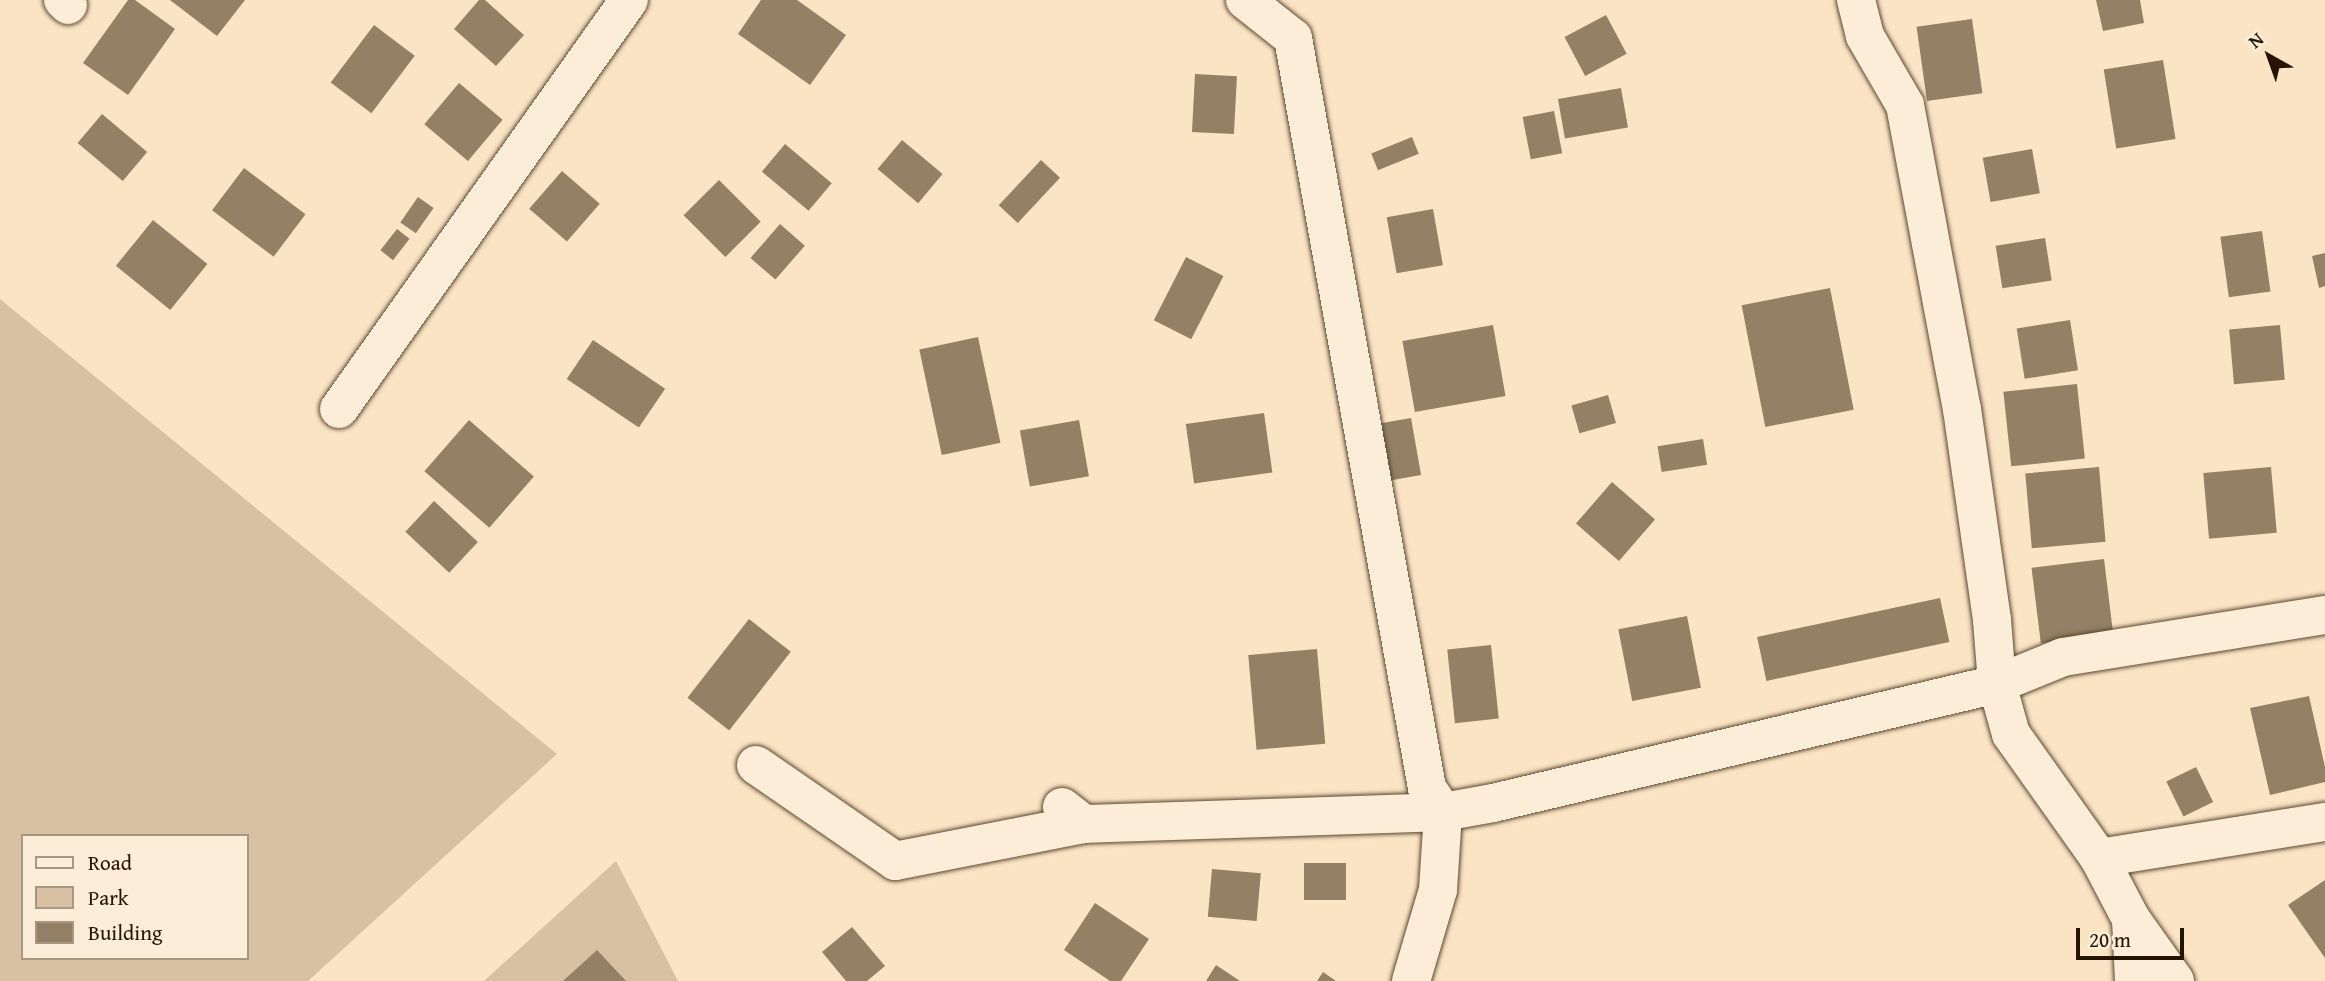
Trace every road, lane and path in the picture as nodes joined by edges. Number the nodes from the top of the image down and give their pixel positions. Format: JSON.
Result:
{"nodes":[{"id":1,"x":629,"y":0,"type":"edge"},
{"id":2,"x":1245,"y":0,"type":"edge"},
{"id":3,"x":1856,"y":0,"type":"edge"},
{"id":4,"x":338,"y":409,"type":"dead end"},
{"id":5,"x":2325,"y":615,"type":"edge"},
{"id":6,"x":1997,"y":684,"type":"junction"},
{"id":7,"x":756,"y":765,"type":"dead end"},
{"id":8,"x":1443,"y":812,"type":"junction"},
{"id":9,"x":2325,"y":822,"type":"edge"},
{"id":10,"x":2099,"y":858,"type":"junction"},
{"id":11,"x":2132,"y":919,"type":"junction"},
{"id":12,"x":1411,"y":981,"type":"edge"},
{"id":13,"x":2134,"y":981,"type":"edge"},
{"id":14,"x":2175,"y":981,"type":"edge"}],
"edges":[{"from":1,"to":4,"type":"lane"},
{"from":2,"to":8,"type":"lane"},
{"from":3,"to":6,"type":"lane"},
{"from":5,"to":6,"type":"lane"},
{"from":6,"to":8,"type":"lane"},
{"from":6,"to":10,"type":"lane"},
{"from":7,"to":8,"type":"lane"},
{"from":8,"to":12,"type":"lane"},
{"from":9,"to":10,"type":"lane"},
{"from":10,"to":11,"type":"lane"},
{"from":11,"to":13,"type":"lane"},
{"from":11,"to":14,"type":"lane"}]}
